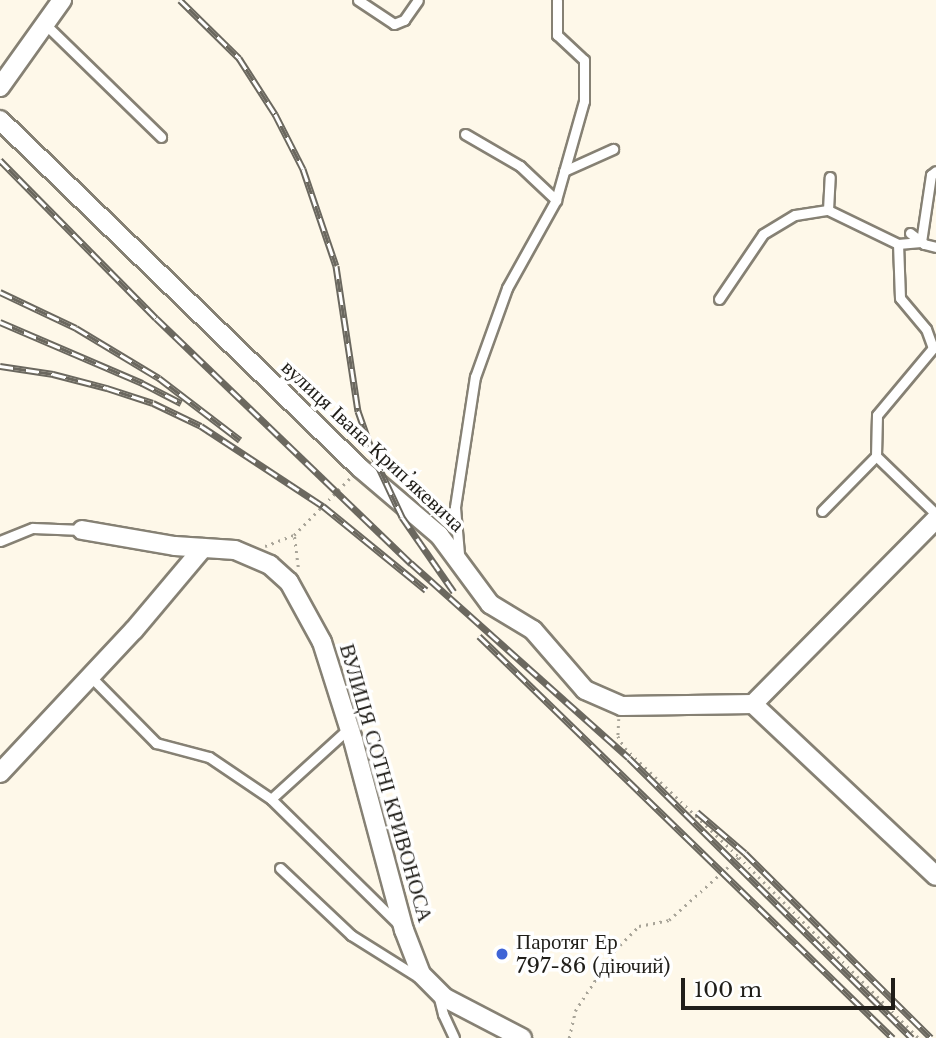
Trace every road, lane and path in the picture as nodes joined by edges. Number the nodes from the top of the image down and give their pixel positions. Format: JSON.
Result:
{"nodes":[{"id":1,"x":62,"y":0,"type":"edge"},
{"id":2,"x":358,"y":0,"type":"edge"},
{"id":3,"x":418,"y":0,"type":"edge"},
{"id":4,"x":557,"y":0,"type":"edge"},
{"id":5,"x":45,"y":23,"type":"junction"},
{"id":6,"x":0,"y":87,"type":"edge"},
{"id":7,"x":0,"y":120,"type":"edge"},
{"id":8,"x":465,"y":134,"type":"dead end"},
{"id":9,"x":161,"y":137,"type":"dead end"},
{"id":10,"x":613,"y":149,"type":"dead end"},
{"id":11,"x":564,"y":171,"type":"junction"},
{"id":12,"x":936,"y":171,"type":"edge"},
{"id":13,"x":830,"y":177,"type":"dead end"},
{"id":14,"x":555,"y":200,"type":"junction"},
{"id":15,"x":828,"y":210,"type":"junction"},
{"id":16,"x":910,"y":233,"type":"dead end"},
{"id":17,"x":920,"y":242,"type":"junction"},
{"id":18,"x":898,"y":244,"type":"junction"},
{"id":19,"x":936,"y":247,"type":"edge"},
{"id":20,"x":719,"y":299,"type":"dead end"},
{"id":21,"x":876,"y":456,"type":"junction"},
{"id":22,"x":360,"y":468,"type":"junction"},
{"id":23,"x":822,"y":511,"type":"dead end"},
{"id":24,"x":936,"y":517,"type":"edge"},
{"id":25,"x":82,"y":530,"type":"joint"},
{"id":26,"x":0,"y":541,"type":"edge"},
{"id":27,"x":203,"y":548,"type":"junction"},
{"id":28,"x":462,"y":566,"type":"junction"},
{"id":29,"x":297,"y":595,"type":"junction"},
{"id":30,"x":91,"y":677,"type":"junction"},
{"id":31,"x":753,"y":704,"type":"junction"},
{"id":32,"x":622,"y":706,"type":"junction"},
{"id":33,"x":349,"y":728,"type":"junction"},
{"id":34,"x":0,"y":773,"type":"edge"},
{"id":35,"x":271,"y":799,"type":"junction"},
{"id":36,"x":739,"y":857,"type":"junction"},
{"id":37,"x":280,"y":868,"type":"dead end"},
{"id":38,"x":936,"y":876,"type":"edge"},
{"id":39,"x":404,"y":930,"type":"junction"},
{"id":40,"x":432,"y":987,"type":"junction"},
{"id":41,"x":454,"y":1038,"type":"edge"},
{"id":42,"x":522,"y":1038,"type":"edge"},
{"id":43,"x":569,"y":1038,"type":"edge"},
{"id":44,"x":919,"y":1038,"type":"edge"}],
"edges":[{"from":1,"to":5,"type":"street"},
{"from":2,"to":3,"type":"lane"},
{"from":4,"to":11,"type":"lane"},
{"from":5,"to":6,"type":"street"},
{"from":5,"to":9,"type":"lane"},
{"from":7,"to":22,"type":"street","name":"вулиця Івана Крипʼякевича"},
{"from":8,"to":14,"type":"lane"},
{"from":10,"to":11,"type":"lane"},
{"from":11,"to":14,"type":"lane"},
{"from":12,"to":17,"type":"lane"},
{"from":13,"to":15,"type":"lane"},
{"from":14,"to":28,"type":"lane"},
{"from":15,"to":18,"type":"lane"},
{"from":15,"to":20,"type":"lane"},
{"from":16,"to":17,"type":"lane"},
{"from":17,"to":18,"type":"lane"},
{"from":17,"to":19,"type":"lane"},
{"from":18,"to":21,"type":"lane"},
{"from":21,"to":23,"type":"lane"},
{"from":21,"to":24,"type":"lane"},
{"from":22,"to":28,"type":"street","name":"вулиця Івана Крипʼякевича"},
{"from":22,"to":29,"type":"path"},
{"from":24,"to":31,"type":"street"},
{"from":25,"to":26,"type":"lane"},
{"from":25,"to":27,"type":"street","name":"ВУЛИЦЯ СОТНІ КРИВОНОСА"},
{"from":27,"to":29,"type":"street","name":"ВУЛИЦЯ СОТНІ КРИВОНОСА"},
{"from":27,"to":30,"type":"street"},
{"from":28,"to":32,"type":"street","name":"вулиця Івана Крипʼякевича"},
{"from":29,"to":33,"type":"street","name":"ВУЛИЦЯ СОТНІ КРИВОНОСА"},
{"from":30,"to":34,"type":"street"},
{"from":30,"to":35,"type":"lane"},
{"from":31,"to":32,"type":"street","name":"вулиця Івана Крипʼякевича"},
{"from":31,"to":38,"type":"street"},
{"from":32,"to":36,"type":"path"},
{"from":33,"to":35,"type":"lane"},
{"from":33,"to":39,"type":"street","name":"ВУЛИЦЯ СОТНІ КРИВОНОСА"},
{"from":35,"to":39,"type":"lane"},
{"from":36,"to":43,"type":"path"},
{"from":36,"to":44,"type":"path"},
{"from":37,"to":40,"type":"lane"},
{"from":39,"to":40,"type":"street","name":"ВУЛИЦЯ СОТНІ КРИВОНОСА"},
{"from":40,"to":41,"type":"lane"},
{"from":40,"to":42,"type":"street"}]}
